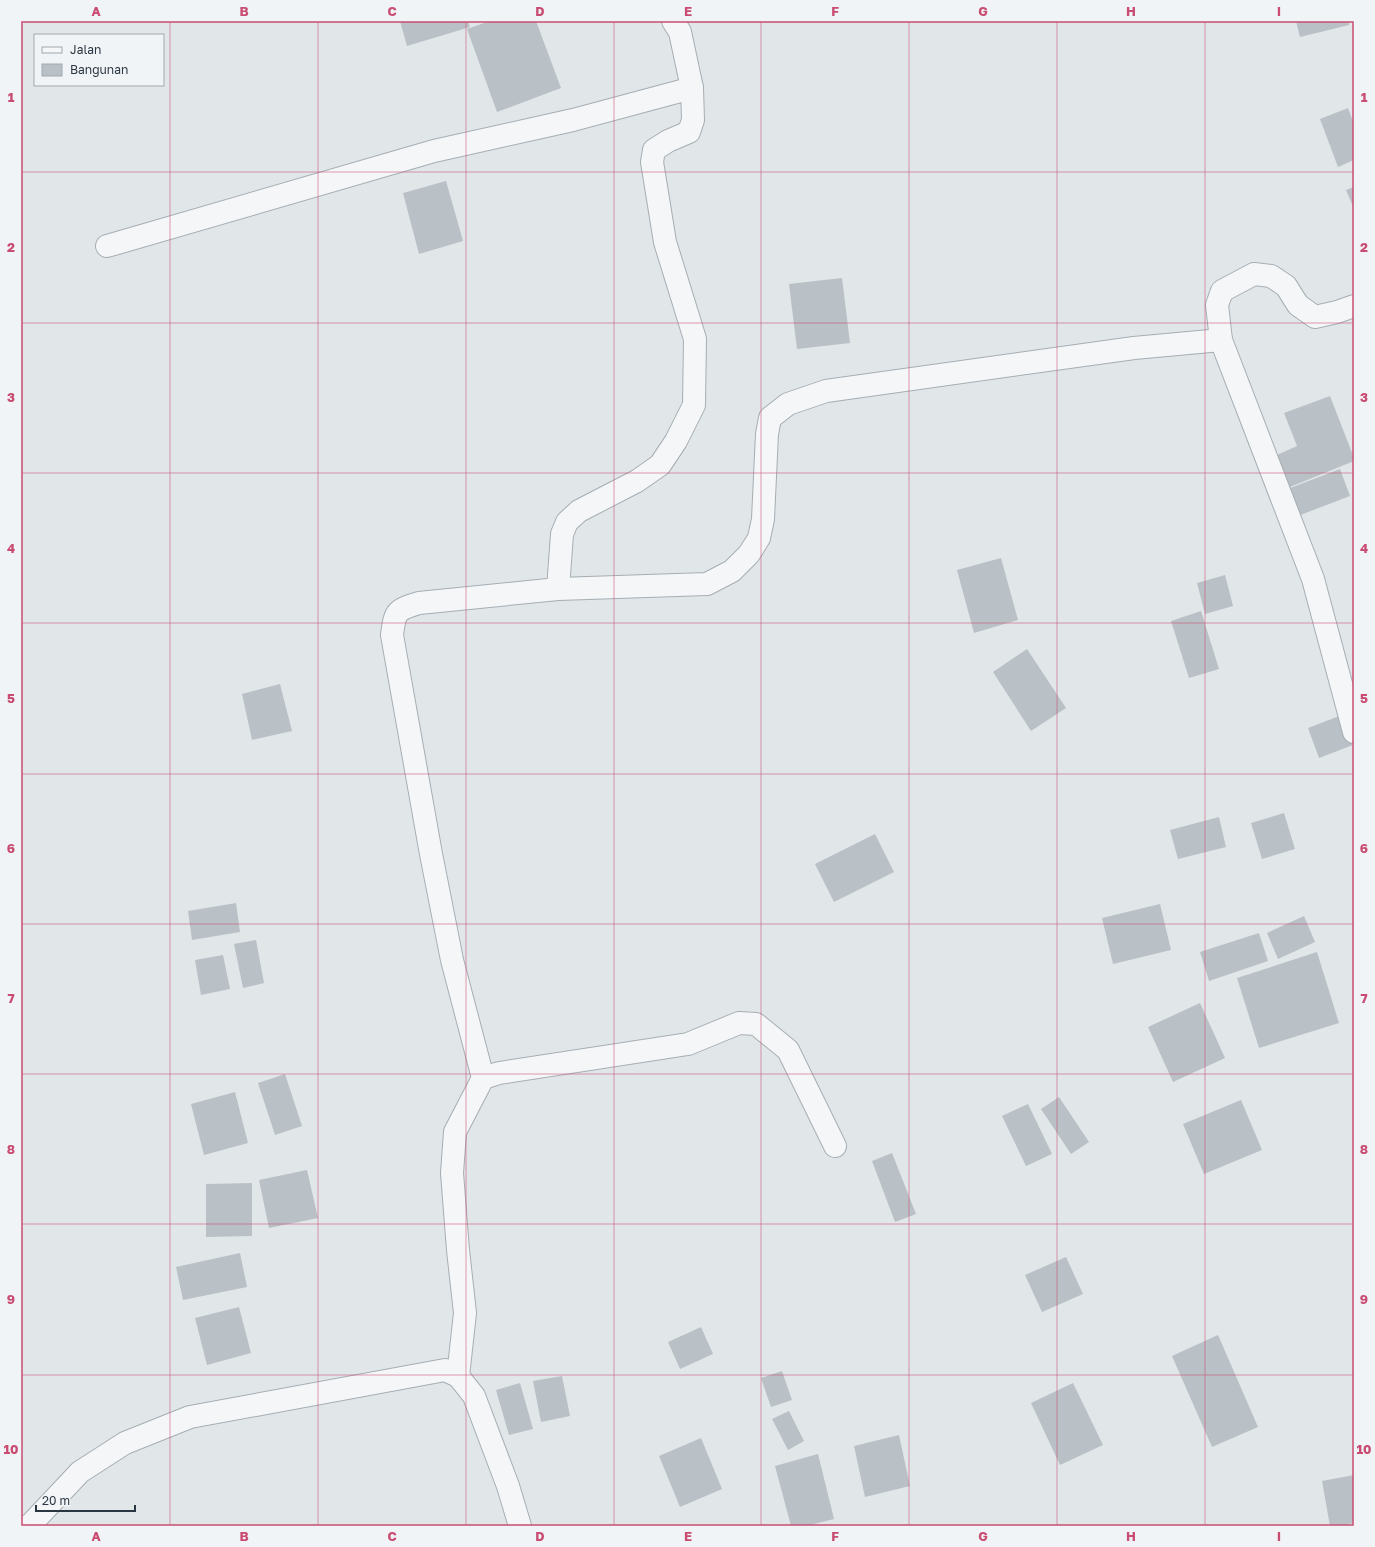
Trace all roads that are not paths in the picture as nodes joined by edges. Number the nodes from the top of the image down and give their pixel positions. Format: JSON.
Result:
{"nodes":[{"id":1,"x":673,"y":21,"type":"edge"},
{"id":2,"x":692,"y":88,"type":"junction"},
{"id":3,"x":107,"y":246,"type":"dead end"},
{"id":4,"x":1354,"y":306,"type":"edge"},
{"id":5,"x":1221,"y":340,"type":"junction"},
{"id":6,"x":558,"y":589,"type":"junction"},
{"id":7,"x":1354,"y":732,"type":"edge"},
{"id":8,"x":483,"y":1078,"type":"junction"},
{"id":9,"x":835,"y":1146,"type":"dead end"},
{"id":10,"x":458,"y":1376,"type":"junction"},
{"id":11,"x":28,"y":1526,"type":"edge"},
{"id":12,"x":520,"y":1526,"type":"edge"}],
"edges":[{"from":1,"to":2,"type":"street"},
{"from":2,"to":3,"type":"street"},
{"from":2,"to":6,"type":"street"},
{"from":4,"to":5,"type":"street"},
{"from":5,"to":6,"type":"street"},
{"from":5,"to":7,"type":"street"},
{"from":6,"to":8,"type":"street"},
{"from":8,"to":9,"type":"street"},
{"from":8,"to":10,"type":"street"},
{"from":10,"to":11,"type":"street"},
{"from":10,"to":12,"type":"street"}]}
